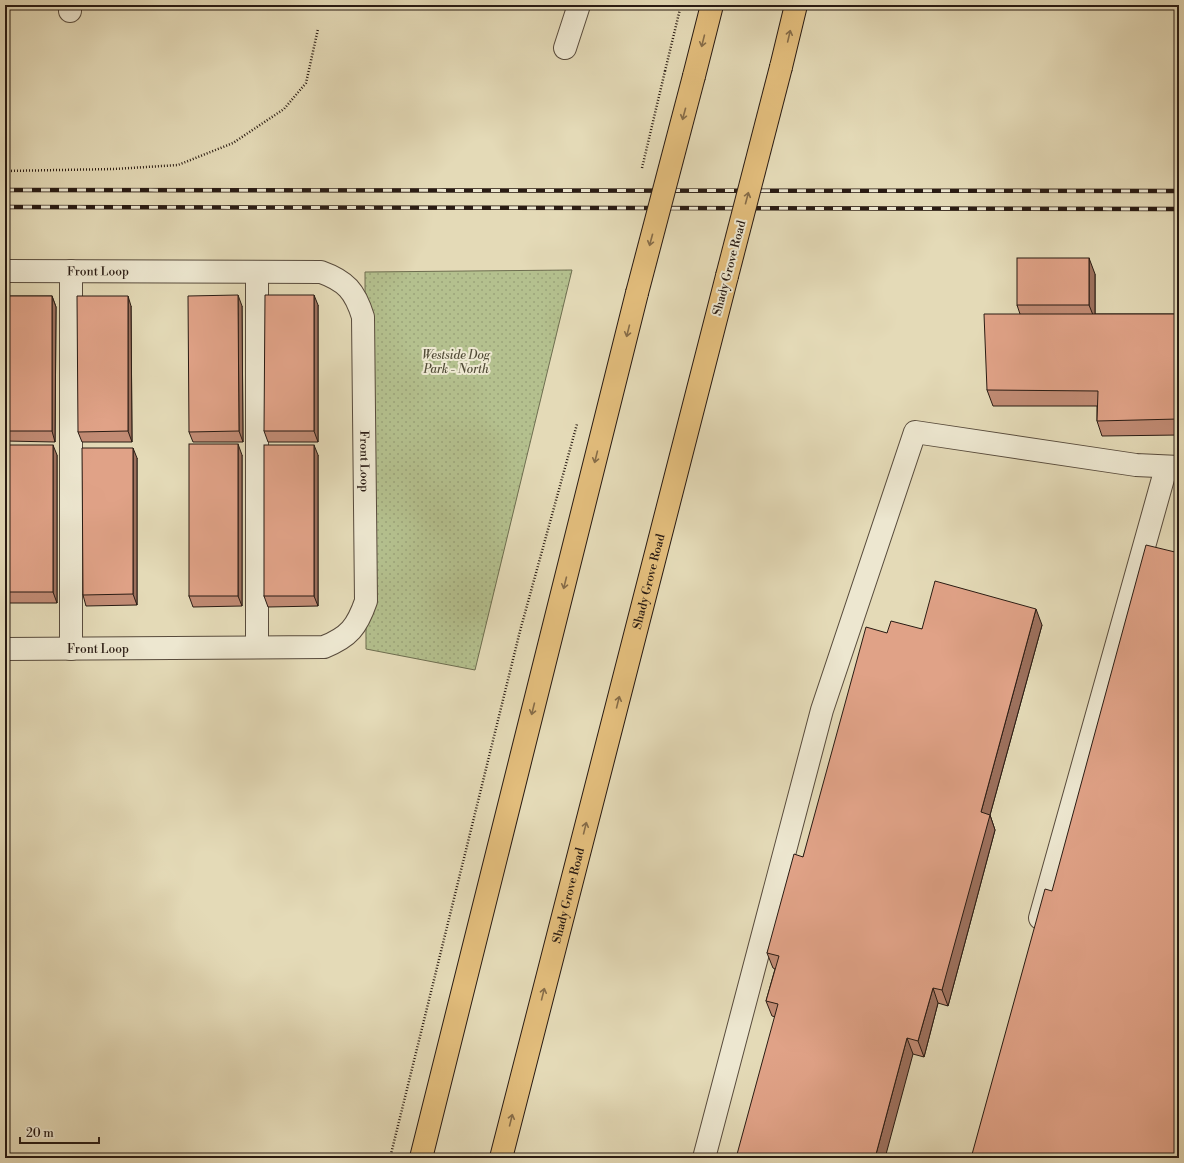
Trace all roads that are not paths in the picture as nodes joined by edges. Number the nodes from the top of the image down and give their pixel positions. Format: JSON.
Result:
{"nodes":[{"id":1,"x":580,"y":5,"type":"edge"},
{"id":2,"x":712,"y":5,"type":"edge"},
{"id":3,"x":796,"y":5,"type":"edge"},
{"id":4,"x":565,"y":48,"type":"dead end"},
{"id":5,"x":5,"y":271,"type":"edge"},
{"id":6,"x":71,"y":271,"type":"junction"},
{"id":7,"x":257,"y":272,"type":"junction"},
{"id":8,"x":1172,"y":468,"type":"edge"},
{"id":9,"x":257,"y":648,"type":"junction"},
{"id":10,"x":5,"y":649,"type":"edge"},
{"id":11,"x":71,"y":649,"type":"junction"},
{"id":12,"x":1035,"y":936,"type":"edge"},
{"id":13,"x":421,"y":1158,"type":"edge"},
{"id":14,"x":501,"y":1158,"type":"edge"},
{"id":15,"x":704,"y":1158,"type":"edge"}],
"edges":[{"from":1,"to":4,"type":"street"},
{"from":2,"to":13,"type":"main road","one_way":true,"bridge":true},
{"from":14,"to":3,"type":"main road","name":"Shady Grove Road","one_way":true,"bridge":true},
{"from":5,"to":6,"type":"street","name":"Front Loop"},
{"from":6,"to":7,"type":"street","name":"Front Loop"},
{"from":6,"to":11,"type":"street"},
{"from":7,"to":9,"type":"street"},
{"from":7,"to":9,"type":"street","name":"Front Loop"},
{"from":8,"to":12,"type":"street"},
{"from":8,"to":15,"type":"street"},
{"from":9,"to":11,"type":"street","name":"Front Loop"},
{"from":10,"to":11,"type":"street","name":"Front Loop"}]}
